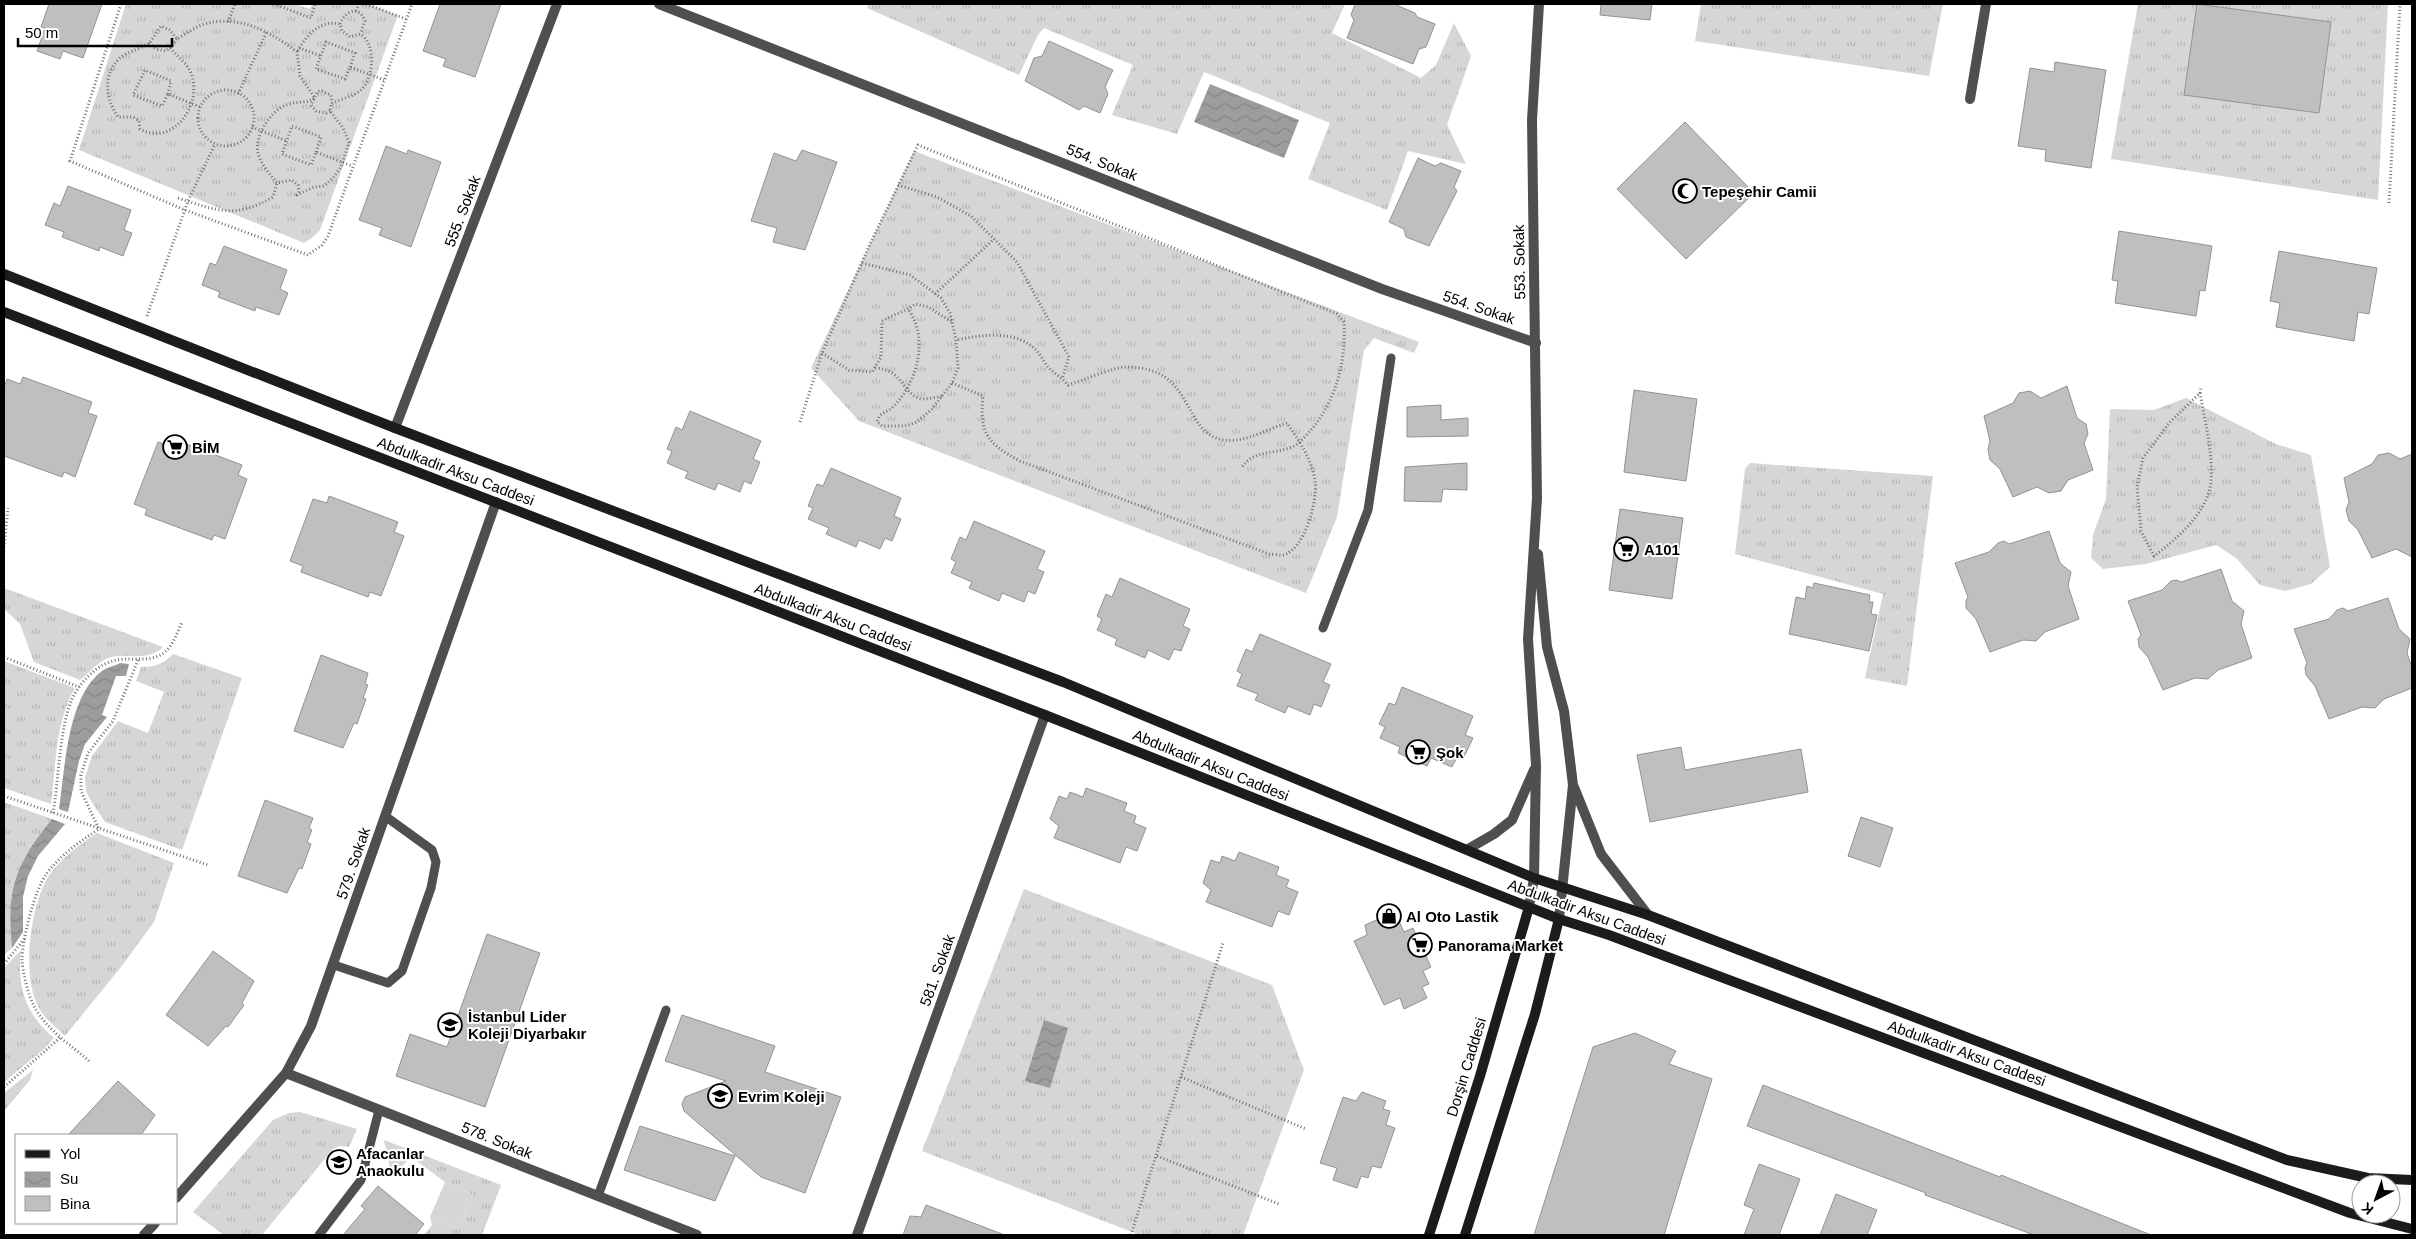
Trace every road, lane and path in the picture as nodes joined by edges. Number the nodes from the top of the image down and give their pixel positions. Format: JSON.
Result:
{"nodes":[{"id":1,"x":120,"y":4,"type":"edge"},
{"id":2,"x":236,"y":4,"type":"edge"},
{"id":3,"x":274,"y":4,"type":"edge"},
{"id":4,"x":315,"y":4,"type":"edge"},
{"id":5,"x":359,"y":4,"type":"edge"},
{"id":6,"x":366,"y":4,"type":"edge"},
{"id":7,"x":412,"y":4,"type":"edge"},
{"id":8,"x":557,"y":4,"type":"edge"},
{"id":9,"x":659,"y":4,"type":"edge"},
{"id":10,"x":1539,"y":4,"type":"edge"},
{"id":11,"x":1986,"y":4,"type":"edge"},
{"id":12,"x":2400,"y":4,"type":"edge"},
{"id":13,"x":356,"y":11,"type":"junction"},
{"id":14,"x":406,"y":19,"type":"junction"},
{"id":15,"x":228,"y":22,"type":"junction"},
{"id":16,"x":340,"y":24,"type":"junction"},
{"id":17,"x":267,"y":31,"type":"junction"},
{"id":18,"x":360,"y":34,"type":"junction"},
{"id":19,"x":177,"y":39,"type":"junction"},
{"id":20,"x":149,"y":43,"type":"junction"},
{"id":21,"x":170,"y":48,"type":"junction"},
{"id":22,"x":298,"y":50,"type":"junction"},
{"id":23,"x":321,"y":56,"type":"junction"},
{"id":24,"x":350,"y":66,"type":"junction"},
{"id":25,"x":368,"y":74,"type":"junction"},
{"id":26,"x":384,"y":80,"type":"junction"},
{"id":27,"x":168,"y":94,"type":"junction"},
{"id":28,"x":238,"y":94,"type":"junction"},
{"id":29,"x":315,"y":98,"type":"junction"},
{"id":30,"x":1970,"y":99,"type":"dead end"},
{"id":31,"x":193,"y":104,"type":"junction"},
{"id":32,"x":332,"y":104,"type":"junction"},
{"id":33,"x":200,"y":107,"type":"junction"},
{"id":34,"x":330,"y":111,"type":"junction"},
{"id":35,"x":252,"y":127,"type":"junction"},
{"id":36,"x":262,"y":131,"type":"junction"},
{"id":37,"x":287,"y":141,"type":"junction"},
{"id":38,"x":215,"y":144,"type":"junction"},
{"id":39,"x":316,"y":152,"type":"junction"},
{"id":40,"x":342,"y":162,"type":"junction"},
{"id":41,"x":352,"y":166,"type":"junction"},
{"id":42,"x":277,"y":183,"type":"junction"},
{"id":43,"x":898,"y":185,"type":"junction"},
{"id":44,"x":178,"y":198,"type":"dead end"},
{"id":45,"x":188,"y":201,"type":"junction"},
{"id":46,"x":2389,"y":203,"type":"dead end"},
{"id":47,"x":185,"y":210,"type":"junction"},
{"id":48,"x":994,"y":239,"type":"junction"},
{"id":49,"x":862,"y":263,"type":"junction"},
{"id":50,"x":4,"y":274,"type":"edge"},
{"id":51,"x":935,"y":294,"type":"junction"},
{"id":52,"x":909,"y":310,"type":"junction"},
{"id":53,"x":4,"y":312,"type":"edge"},
{"id":54,"x":953,"y":323,"type":"junction"},
{"id":55,"x":142,"y":328,"type":"junction"},
{"id":56,"x":956,"y":340,"type":"junction"},
{"id":57,"x":1536,"y":343,"type":"junction"},
{"id":58,"x":822,"y":353,"type":"junction"},
{"id":59,"x":1391,"y":358,"type":"dead end"},
{"id":60,"x":875,"y":368,"type":"junction"},
{"id":61,"x":1062,"y":379,"type":"junction"},
{"id":62,"x":952,"y":383,"type":"junction"},
{"id":63,"x":2200,"y":388,"type":"dead end"},
{"id":64,"x":908,"y":390,"type":"junction"},
{"id":65,"x":2200,"y":393,"type":"junction"},
{"id":66,"x":943,"y":396,"type":"junction"},
{"id":67,"x":800,"y":422,"type":"dead end"},
{"id":68,"x":395,"y":428,"type":"junction"},
{"id":69,"x":1299,"y":442,"type":"junction"},
{"id":70,"x":1241,"y":468,"type":"dead end"},
{"id":71,"x":496,"y":502,"type":"junction"},
{"id":72,"x":8,"y":508,"type":"dead end"},
{"id":73,"x":1535,"y":520,"type":"junction"},
{"id":74,"x":4,"y":547,"type":"edge"},
{"id":75,"x":182,"y":622,"type":"dead end"},
{"id":76,"x":1322,"y":628,"type":"dead end"},
{"id":77,"x":4,"y":657,"type":"edge"},
{"id":78,"x":138,"y":660,"type":"junction"},
{"id":79,"x":79,"y":687,"type":"junction"},
{"id":80,"x":1045,"y":715,"type":"junction"},
{"id":81,"x":1536,"y":765,"type":"junction"},
{"id":82,"x":1572,"y":785,"type":"junction"},
{"id":83,"x":4,"y":796,"type":"edge"},
{"id":84,"x":53,"y":813,"type":"junction"},
{"id":85,"x":385,"y":816,"type":"junction"},
{"id":86,"x":99,"y":829,"type":"junction"},
{"id":87,"x":1468,"y":850,"type":"junction"},
{"id":88,"x":208,"y":864,"type":"dead end"},
{"id":89,"x":1534,"y":878,"type":"junction"},
{"id":90,"x":1563,"y":886,"type":"junction"},
{"id":91,"x":1529,"y":907,"type":"junction"},
{"id":92,"x":1648,"y":915,"type":"junction"},
{"id":93,"x":1558,"y":919,"type":"junction"},
{"id":94,"x":26,"y":938,"type":"junction"},
{"id":95,"x":1223,"y":942,"type":"dead end"},
{"id":96,"x":4,"y":964,"type":"edge"},
{"id":97,"x":334,"y":964,"type":"junction"},
{"id":98,"x":666,"y":1010,"type":"dead end"},
{"id":99,"x":61,"y":1037,"type":"junction"},
{"id":100,"x":89,"y":1060,"type":"dead end"},
{"id":101,"x":286,"y":1073,"type":"junction"},
{"id":102,"x":1181,"y":1077,"type":"junction"},
{"id":103,"x":4,"y":1087,"type":"edge"},
{"id":104,"x":379,"y":1110,"type":"junction"},
{"id":105,"x":1306,"y":1129,"type":"dead end"},
{"id":106,"x":1156,"y":1156,"type":"junction"},
{"id":107,"x":2412,"y":1180,"type":"edge"},
{"id":108,"x":178,"y":1196,"type":"edge"},
{"id":109,"x":598,"y":1196,"type":"junction"},
{"id":110,"x":1279,"y":1204,"type":"dead end"},
{"id":111,"x":154,"y":1224,"type":"edge"},
{"id":112,"x":2412,"y":1229,"type":"edge"},
{"id":113,"x":144,"y":1235,"type":"edge"},
{"id":114,"x":318,"y":1235,"type":"edge"},
{"id":115,"x":697,"y":1235,"type":"edge"},
{"id":116,"x":857,"y":1235,"type":"edge"},
{"id":117,"x":1131,"y":1235,"type":"edge"},
{"id":118,"x":1429,"y":1235,"type":"edge"},
{"id":119,"x":1465,"y":1235,"type":"edge"}],
"edges":[{"from":1,"to":47,"type":"path"},
{"from":2,"to":15,"type":"path"},
{"from":3,"to":4,"type":"path"},
{"from":5,"to":13,"type":"path"},
{"from":6,"to":14,"type":"path"},
{"from":7,"to":14,"type":"path"},
{"from":8,"to":68,"type":"street","name":"555. Sokak"},
{"from":9,"to":57,"type":"street","name":"554. Sokak"},
{"from":10,"to":57,"type":"street","name":"553. Sokak"},
{"from":11,"to":30,"type":"street"},
{"from":12,"to":46,"type":"path"},
{"from":13,"to":16,"type":"path"},
{"from":13,"to":18,"type":"path"},
{"from":14,"to":26,"type":"path"},
{"from":15,"to":17,"type":"path"},
{"from":15,"to":19,"type":"path"},
{"from":16,"to":18,"type":"path"},
{"from":16,"to":22,"type":"path"},
{"from":17,"to":22,"type":"path"},
{"from":17,"to":28,"type":"path"},
{"from":18,"to":25,"type":"path"},
{"from":19,"to":20,"type":"path"},
{"from":19,"to":21,"type":"path"},
{"from":20,"to":21,"type":"path"},
{"from":20,"to":31,"type":"path"},
{"from":21,"to":31,"type":"path"},
{"from":22,"to":23,"type":"path"},
{"from":22,"to":29,"type":"path"},
{"from":23,"to":24,"type":"path"},
{"from":23,"to":24,"type":"path"},
{"from":24,"to":25,"type":"path"},
{"from":25,"to":26,"type":"path"},
{"from":25,"to":32,"type":"path"},
{"from":26,"to":41,"type":"path"},
{"from":27,"to":27,"type":"path"},
{"from":27,"to":31,"type":"path"},
{"from":28,"to":33,"type":"path"},
{"from":28,"to":35,"type":"path"},
{"from":29,"to":32,"type":"path"},
{"from":29,"to":34,"type":"path"},
{"from":29,"to":36,"type":"path"},
{"from":31,"to":33,"type":"path"},
{"from":32,"to":34,"type":"path"},
{"from":33,"to":38,"type":"path"},
{"from":34,"to":40,"type":"path"},
{"from":35,"to":36,"type":"path"},
{"from":35,"to":38,"type":"path"},
{"from":36,"to":37,"type":"path"},
{"from":36,"to":42,"type":"path"},
{"from":37,"to":39,"type":"path"},
{"from":37,"to":39,"type":"path"},
{"from":38,"to":45,"type":"path"},
{"from":39,"to":40,"type":"path"},
{"from":40,"to":41,"type":"path"},
{"from":40,"to":42,"type":"path"},
{"from":41,"to":47,"type":"path"},
{"from":42,"to":45,"type":"path"},
{"from":43,"to":48,"type":"path"},
{"from":43,"to":49,"type":"path"},
{"from":43,"to":69,"type":"path"},
{"from":44,"to":45,"type":"path"},
{"from":45,"to":47,"type":"path"},
{"from":47,"to":55,"type":"path"},
{"from":48,"to":51,"type":"path"},
{"from":48,"to":61,"type":"path"},
{"from":49,"to":51,"type":"path"},
{"from":49,"to":58,"type":"path"},
{"from":50,"to":55,"type":"main road","name":"Abdulkadir Aksu Caddesi"},
{"from":51,"to":54,"type":"path"},
{"from":52,"to":54,"type":"path"},
{"from":52,"to":60,"type":"path"},
{"from":52,"to":64,"type":"path"},
{"from":53,"to":71,"type":"main road","name":"Abdulkadir Aksu Caddesi"},
{"from":54,"to":56,"type":"path"},
{"from":55,"to":68,"type":"main road","name":"Abdulkadir Aksu Caddesi"},
{"from":56,"to":61,"type":"path"},
{"from":56,"to":62,"type":"path"},
{"from":57,"to":73,"type":"street","name":"553. Sokak"},
{"from":58,"to":60,"type":"path"},
{"from":58,"to":67,"type":"path"},
{"from":59,"to":76,"type":"lane"},
{"from":60,"to":64,"type":"path"},
{"from":61,"to":69,"type":"path"},
{"from":62,"to":66,"type":"path"},
{"from":62,"to":69,"type":"path"},
{"from":63,"to":65,"type":"path"},
{"from":64,"to":66,"type":"path"},
{"from":64,"to":66,"type":"path"},
{"from":65,"to":65,"type":"path"},
{"from":68,"to":87,"type":"main road","name":"Abdulkadir Aksu Caddesi"},
{"from":69,"to":70,"type":"path"},
{"from":71,"to":80,"type":"main road","name":"Abdulkadir Aksu Caddesi"},
{"from":71,"to":85,"type":"street","name":"579. Sokak"},
{"from":72,"to":74,"type":"path"},
{"from":73,"to":81,"type":"street"},
{"from":73,"to":82,"type":"street"},
{"from":75,"to":78,"type":"path"},
{"from":77,"to":79,"type":"path"},
{"from":78,"to":79,"type":"path"},
{"from":78,"to":86,"type":"path"},
{"from":79,"to":84,"type":"path"},
{"from":80,"to":91,"type":"main road","name":"Abdulkadir Aksu Caddesi"},
{"from":80,"to":116,"type":"street","name":"581. Sokak"},
{"from":81,"to":87,"type":"street"},
{"from":81,"to":89,"type":"street"},
{"from":82,"to":90,"type":"street"},
{"from":82,"to":92,"type":"street"},
{"from":83,"to":84,"type":"path"},
{"from":84,"to":86,"type":"path"},
{"from":85,"to":97,"type":"street","name":"579. Sokak"},
{"from":85,"to":97,"type":"lane"},
{"from":86,"to":88,"type":"path"},
{"from":86,"to":94,"type":"path"},
{"from":87,"to":89,"type":"main road","name":"Abdulkadir Aksu Caddesi"},
{"from":89,"to":90,"type":"main road","name":"Abdulkadir Aksu Caddesi"},
{"from":89,"to":91,"type":"street"},
{"from":90,"to":92,"type":"main road","name":"Abdulkadir Aksu Caddesi"},
{"from":90,"to":93,"type":"street"},
{"from":91,"to":93,"type":"main road","name":"Abdulkadir Aksu Caddesi"},
{"from":91,"to":118,"type":"main road","name":"Dorşin Caddesi"},
{"from":92,"to":107,"type":"main road","name":"Abdulkadir Aksu Caddesi"},
{"from":93,"to":112,"type":"main road","name":"Abdulkadir Aksu Caddesi"},
{"from":93,"to":119,"type":"main road"},
{"from":94,"to":96,"type":"path"},
{"from":94,"to":99,"type":"path"},
{"from":95,"to":102,"type":"path"},
{"from":97,"to":101,"type":"street","name":"579. Sokak"},
{"from":98,"to":109,"type":"lane"},
{"from":99,"to":100,"type":"path"},
{"from":99,"to":103,"type":"path"},
{"from":101,"to":104,"type":"street","name":"578. Sokak"},
{"from":101,"to":108,"type":"street","name":"579. Sokak"},
{"from":102,"to":105,"type":"path"},
{"from":102,"to":106,"type":"path"},
{"from":104,"to":109,"type":"street","name":"578. Sokak"},
{"from":104,"to":114,"type":"lane"},
{"from":106,"to":110,"type":"path"},
{"from":106,"to":117,"type":"path"},
{"from":109,"to":115,"type":"street","name":"578. Sokak"},
{"from":111,"to":113,"type":"street"}]}
